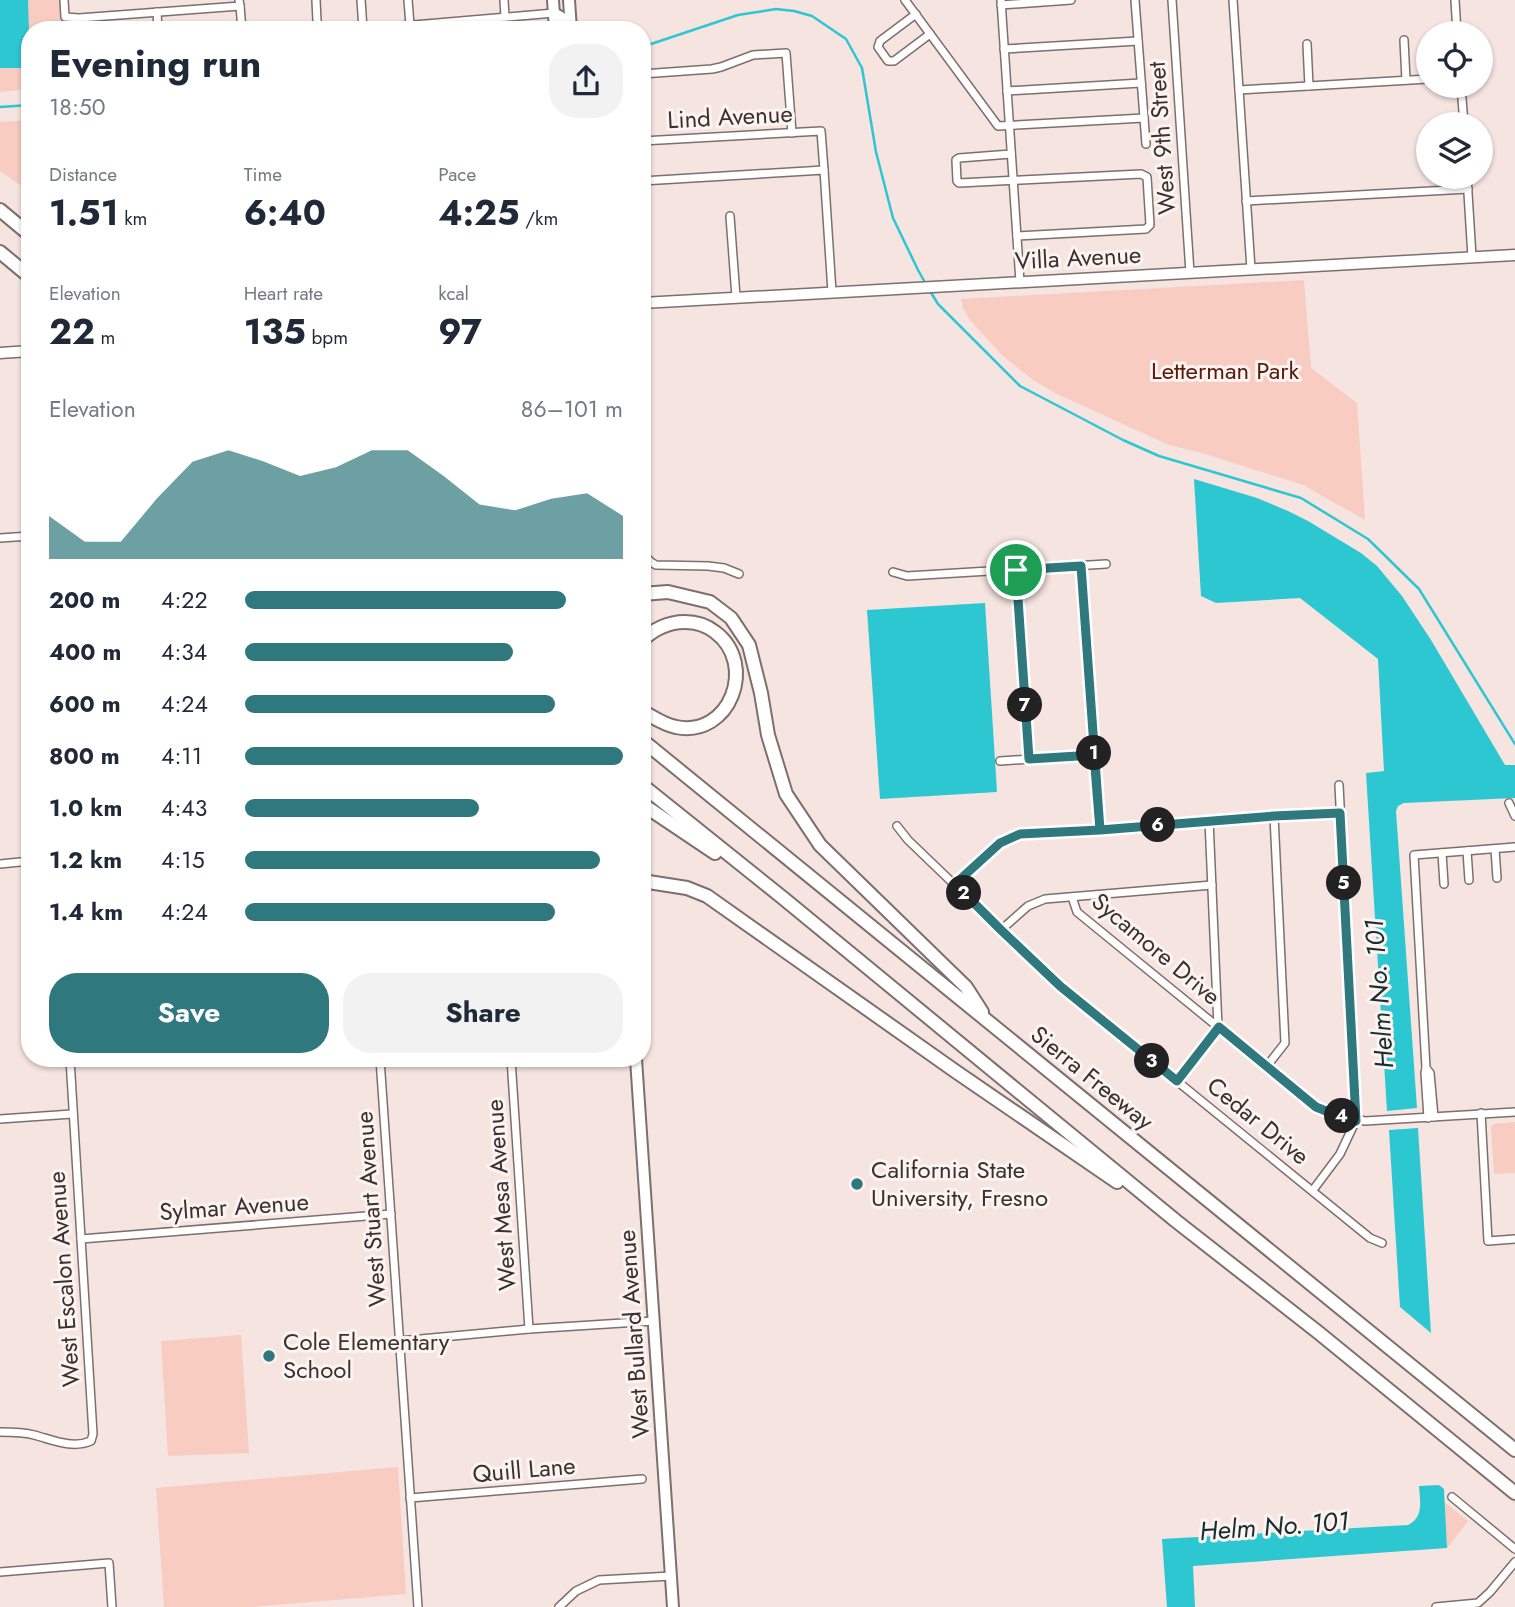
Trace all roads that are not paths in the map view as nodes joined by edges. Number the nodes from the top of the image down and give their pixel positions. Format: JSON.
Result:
{"nodes":[{"id":1,"x":64,"y":0,"type":"edge"},
{"id":2,"x":316,"y":0,"type":"edge"},
{"id":3,"x":361,"y":0,"type":"edge"},
{"id":4,"x":408,"y":0,"type":"edge"},
{"id":5,"x":504,"y":0,"type":"edge"},
{"id":6,"x":553,"y":0,"type":"edge"},
{"id":7,"x":569,"y":0,"type":"edge"},
{"id":8,"x":905,"y":0,"type":"edge"},
{"id":9,"x":1071,"y":0,"type":"edge"},
{"id":10,"x":1135,"y":0,"type":"edge"},
{"id":11,"x":1172,"y":0,"type":"edge"},
{"id":12,"x":1233,"y":0,"type":"edge"},
{"id":13,"x":1455,"y":0,"type":"edge"},
{"id":14,"x":239,"y":3,"type":"edge"},
{"id":15,"x":1001,"y":3,"type":"edge"},
{"id":16,"x":157,"y":12,"type":"junction"},
{"id":17,"x":554,"y":13,"type":"junction"},
{"id":18,"x":916,"y":14,"type":"junction"},
{"id":19,"x":505,"y":17,"type":"junction"},
{"id":20,"x":158,"y":21,"type":"edge"},
{"id":21,"x":241,"y":21,"type":"edge"},
{"id":22,"x":317,"y":21,"type":"edge"},
{"id":23,"x":362,"y":21,"type":"edge"},
{"id":24,"x":410,"y":21,"type":"edge"},
{"id":25,"x":458,"y":21,"type":"edge"},
{"id":26,"x":554,"y":21,"type":"edge"},
{"id":27,"x":563,"y":21,"type":"edge"},
{"id":28,"x":570,"y":21,"type":"edge"},
{"id":29,"x":1456,"y":21,"type":"edge"},
{"id":30,"x":930,"y":34,"type":"junction"},
{"id":31,"x":1404,"y":40,"type":"dead end"},
{"id":32,"x":1138,"y":41,"type":"junction"},
{"id":33,"x":1307,"y":44,"type":"dead end"},
{"id":34,"x":1004,"y":49,"type":"junction"},
{"id":35,"x":651,"y":73,"type":"edge"},
{"id":36,"x":1406,"y":80,"type":"junction"},
{"id":37,"x":1416,"y":80,"type":"edge"},
{"id":38,"x":1141,"y":83,"type":"junction"},
{"id":39,"x":1310,"y":86,"type":"junction"},
{"id":40,"x":1239,"y":90,"type":"junction"},
{"id":41,"x":1007,"y":91,"type":"junction"},
{"id":42,"x":1144,"y":118,"type":"junction"},
{"id":43,"x":1009,"y":125,"type":"junction"},
{"id":44,"x":792,"y":133,"type":"junction"},
{"id":45,"x":651,"y":141,"type":"edge"},
{"id":46,"x":1146,"y":144,"type":"dead end"},
{"id":47,"x":1012,"y":154,"type":"junction"},
{"id":48,"x":824,"y":170,"type":"junction"},
{"id":49,"x":651,"y":180,"type":"edge"},
{"id":50,"x":1013,"y":181,"type":"junction"},
{"id":51,"x":1451,"y":189,"type":"edge"},
{"id":52,"x":1468,"y":189,"type":"edge"},
{"id":53,"x":1246,"y":201,"type":"junction"},
{"id":54,"x":0,"y":209,"type":"edge"},
{"id":55,"x":730,"y":215,"type":"dead end"},
{"id":56,"x":21,"y":227,"type":"edge"},
{"id":57,"x":1017,"y":236,"type":"junction"},
{"id":58,"x":0,"y":251,"type":"edge"},
{"id":59,"x":1515,"y":255,"type":"edge"},
{"id":60,"x":1472,"y":257,"type":"junction"},
{"id":61,"x":21,"y":269,"type":"edge"},
{"id":62,"x":1251,"y":269,"type":"junction"},
{"id":63,"x":1190,"y":273,"type":"junction"},
{"id":64,"x":1020,"y":282,"type":"junction"},
{"id":65,"x":832,"y":292,"type":"junction"},
{"id":66,"x":736,"y":297,"type":"junction"},
{"id":67,"x":651,"y":302,"type":"edge"},
{"id":68,"x":21,"y":352,"type":"edge"},
{"id":69,"x":0,"y":353,"type":"edge"},
{"id":70,"x":21,"y":537,"type":"edge"},
{"id":71,"x":0,"y":538,"type":"edge"},
{"id":72,"x":651,"y":563,"type":"edge"},
{"id":73,"x":1106,"y":564,"type":"dead end"},
{"id":74,"x":1081,"y":566,"type":"junction"},
{"id":75,"x":1016,"y":570,"type":"junction"},
{"id":76,"x":893,"y":572,"type":"dead end"},
{"id":77,"x":739,"y":574,"type":"dead end"},
{"id":78,"x":651,"y":593,"type":"edge"},
{"id":79,"x":651,"y":633,"type":"edge"},
{"id":80,"x":651,"y":716,"type":"edge"},
{"id":81,"x":651,"y":747,"type":"edge"},
{"id":82,"x":1094,"y":755,"type":"junction"},
{"id":83,"x":1029,"y":759,"type":"junction"},
{"id":84,"x":1000,"y":761,"type":"dead end"},
{"id":85,"x":1339,"y":785,"type":"dead end"},
{"id":86,"x":651,"y":792,"type":"edge"},
{"id":87,"x":1509,"y":803,"type":"dead end"},
{"id":88,"x":651,"y":810,"type":"edge"},
{"id":89,"x":1340,"y":813,"type":"junction"},
{"id":90,"x":1274,"y":816,"type":"junction"},
{"id":91,"x":1515,"y":816,"type":"edge"},
{"id":92,"x":1209,"y":820,"type":"junction"},
{"id":93,"x":897,"y":826,"type":"dead end"},
{"id":94,"x":1100,"y":830,"type":"junction"},
{"id":95,"x":1515,"y":847,"type":"edge"},
{"id":96,"x":1495,"y":849,"type":"junction"},
{"id":97,"x":1467,"y":851,"type":"junction"},
{"id":98,"x":1442,"y":853,"type":"junction"},
{"id":99,"x":21,"y":862,"type":"edge"},
{"id":100,"x":0,"y":864,"type":"edge"},
{"id":101,"x":1497,"y":878,"type":"dead end"},
{"id":102,"x":1469,"y":880,"type":"dead end"},
{"id":103,"x":651,"y":882,"type":"edge"},
{"id":104,"x":955,"y":884,"type":"junction"},
{"id":105,"x":1444,"y":884,"type":"dead end"},
{"id":106,"x":1212,"y":885,"type":"junction"},
{"id":107,"x":1072,"y":897,"type":"junction"},
{"id":108,"x":783,"y":898,"type":"junction"},
{"id":109,"x":1001,"y":930,"type":"junction"},
{"id":110,"x":988,"y":1021,"type":"junction"},
{"id":111,"x":1219,"y":1027,"type":"junction"},
{"id":112,"x":1267,"y":1066,"type":"junction"},
{"id":113,"x":69,"y":1067,"type":"edge"},
{"id":114,"x":381,"y":1067,"type":"edge"},
{"id":115,"x":512,"y":1067,"type":"edge"},
{"id":116,"x":637,"y":1067,"type":"edge"},
{"id":117,"x":1177,"y":1081,"type":"junction"},
{"id":118,"x":1515,"y":1111,"type":"edge"},
{"id":119,"x":1482,"y":1113,"type":"junction"},
{"id":120,"x":72,"y":1114,"type":"junction"},
{"id":121,"x":1431,"y":1118,"type":"junction"},
{"id":122,"x":0,"y":1119,"type":"edge"},
{"id":123,"x":1356,"y":1121,"type":"junction"},
{"id":124,"x":1312,"y":1190,"type":"junction"},
{"id":125,"x":391,"y":1214,"type":"junction"},
{"id":126,"x":1176,"y":1221,"type":"junction"},
{"id":127,"x":80,"y":1239,"type":"junction"},
{"id":128,"x":1515,"y":1239,"type":"edge"},
{"id":129,"x":1382,"y":1243,"type":"dead end"},
{"id":130,"x":654,"y":1321,"type":"junction"},
{"id":131,"x":529,"y":1329,"type":"junction"},
{"id":132,"x":399,"y":1341,"type":"junction"},
{"id":133,"x":0,"y":1432,"type":"edge"},
{"id":134,"x":1515,"y":1450,"type":"edge"},
{"id":135,"x":642,"y":1479,"type":"dead end"},
{"id":136,"x":1515,"y":1493,"type":"edge"},
{"id":137,"x":1452,"y":1497,"type":"dead end"},
{"id":138,"x":410,"y":1498,"type":"junction"},
{"id":139,"x":1515,"y":1549,"type":"edge"},
{"id":140,"x":1515,"y":1562,"type":"edge"},
{"id":141,"x":0,"y":1572,"type":"edge"},
{"id":142,"x":671,"y":1576,"type":"junction"},
{"id":143,"x":112,"y":1607,"type":"edge"},
{"id":144,"x":418,"y":1607,"type":"edge"},
{"id":145,"x":559,"y":1607,"type":"edge"},
{"id":146,"x":673,"y":1607,"type":"edge"},
{"id":147,"x":1436,"y":1607,"type":"edge"}],
"edges":[{"from":1,"to":16,"type":"street"},
{"from":2,"to":22,"type":"street"},
{"from":3,"to":23,"type":"street"},
{"from":4,"to":24,"type":"street"},
{"from":5,"to":19,"type":"street"},
{"from":6,"to":17,"type":"main road"},
{"from":7,"to":28,"type":"main road"},
{"from":8,"to":18,"type":"street"},
{"from":9,"to":15,"type":"street"},
{"from":10,"to":32,"type":"street"},
{"from":11,"to":63,"type":"street","name":"West 9th Street"},
{"from":12,"to":40,"type":"street"},
{"from":13,"to":29,"type":"street"},
{"from":14,"to":16,"type":"street"},
{"from":14,"to":21,"type":"street"},
{"from":15,"to":34,"type":"street"},
{"from":16,"to":20,"type":"street"},
{"from":17,"to":19,"type":"street"},
{"from":17,"to":26,"type":"main road"},
{"from":17,"to":27,"type":"main road"},
{"from":18,"to":30,"type":"street"},
{"from":18,"to":30,"type":"street"},
{"from":19,"to":25,"type":"street"},
{"from":30,"to":43,"type":"street"},
{"from":31,"to":36,"type":"street"},
{"from":32,"to":34,"type":"street"},
{"from":32,"to":38,"type":"street"},
{"from":33,"to":39,"type":"street"},
{"from":34,"to":41,"type":"street"},
{"from":35,"to":44,"type":"street"},
{"from":36,"to":37,"type":"street"},
{"from":36,"to":39,"type":"street"},
{"from":38,"to":41,"type":"street"},
{"from":38,"to":42,"type":"street"},
{"from":39,"to":40,"type":"street"},
{"from":40,"to":53,"type":"street"},
{"from":41,"to":43,"type":"street"},
{"from":42,"to":43,"type":"street"},
{"from":42,"to":46,"type":"street"},
{"from":43,"to":47,"type":"street"},
{"from":44,"to":45,"type":"street","name":"Lind Avenue"},
{"from":44,"to":48,"type":"street","name":"Lind Avenue"},
{"from":47,"to":50,"type":"street"},
{"from":47,"to":50,"type":"street"},
{"from":48,"to":49,"type":"street"},
{"from":48,"to":65,"type":"street"},
{"from":50,"to":57,"type":"street"},
{"from":50,"to":57,"type":"street"},
{"from":51,"to":53,"type":"street"},
{"from":52,"to":60,"type":"street"},
{"from":53,"to":62,"type":"street"},
{"from":54,"to":56,"type":"highway"},
{"from":55,"to":66,"type":"street"},
{"from":57,"to":64,"type":"street"},
{"from":58,"to":61,"type":"highway"},
{"from":59,"to":60,"type":"main road","name":"Villa Avenue"},
{"from":60,"to":62,"type":"main road","name":"Villa Avenue"},
{"from":62,"to":63,"type":"main road","name":"Villa Avenue"},
{"from":63,"to":64,"type":"main road","name":"Villa Avenue"},
{"from":64,"to":65,"type":"main road","name":"Villa Avenue"},
{"from":65,"to":66,"type":"main road","name":"Villa Avenue"},
{"from":66,"to":67,"type":"main road","name":"Villa Avenue"},
{"from":68,"to":69,"type":"main road"},
{"from":70,"to":71,"type":"street"},
{"from":72,"to":77,"type":"street"},
{"from":73,"to":74,"type":"street"},
{"from":74,"to":75,"type":"street"},
{"from":74,"to":82,"type":"street"},
{"from":75,"to":76,"type":"street"},
{"from":75,"to":83,"type":"street"},
{"from":78,"to":110,"type":"highway"},
{"from":79,"to":80,"type":"highway"},
{"from":81,"to":110,"type":"highway","name":"Sierra Freeway"},
{"from":82,"to":83,"type":"street"},
{"from":82,"to":94,"type":"street"},
{"from":83,"to":84,"type":"street"},
{"from":85,"to":89,"type":"street"},
{"from":86,"to":108,"type":"highway"},
{"from":87,"to":91,"type":"street"},
{"from":88,"to":108,"type":"highway"},
{"from":89,"to":90,"type":"street"},
{"from":89,"to":123,"type":"street"},
{"from":90,"to":92,"type":"street"},
{"from":90,"to":112,"type":"street"},
{"from":92,"to":94,"type":"street"},
{"from":92,"to":106,"type":"street"},
{"from":93,"to":104,"type":"street","name":"Cedar Drive"},
{"from":94,"to":104,"type":"street"},
{"from":95,"to":96,"type":"street"},
{"from":96,"to":97,"type":"street"},
{"from":96,"to":101,"type":"street"},
{"from":97,"to":98,"type":"street"},
{"from":97,"to":102,"type":"street"},
{"from":98,"to":105,"type":"street"},
{"from":98,"to":121,"type":"street"},
{"from":99,"to":100,"type":"street"},
{"from":103,"to":126,"type":"highway"},
{"from":104,"to":109,"type":"street","name":"Cedar Drive"},
{"from":106,"to":107,"type":"street"},
{"from":106,"to":111,"type":"street"},
{"from":107,"to":109,"type":"street"},
{"from":107,"to":111,"type":"street","name":"Sycamore Drive"},
{"from":108,"to":126,"type":"highway"},
{"from":109,"to":117,"type":"street","name":"Cedar Drive"},
{"from":110,"to":134,"type":"highway","name":"Sierra Freeway"},
{"from":111,"to":112,"type":"street","name":"Sycamore Drive"},
{"from":111,"to":117,"type":"street"},
{"from":112,"to":123,"type":"street","name":"Sycamore Drive"},
{"from":113,"to":120,"type":"street","name":"West Escalon Avenue"},
{"from":114,"to":125,"type":"street","name":"West Stuart Avenue"},
{"from":115,"to":131,"type":"street","name":"West Mesa Avenue"},
{"from":116,"to":130,"type":"main road","name":"West Bullard Avenue"},
{"from":117,"to":124,"type":"street","name":"Cedar Drive"},
{"from":118,"to":119,"type":"street"},
{"from":119,"to":121,"type":"street"},
{"from":119,"to":128,"type":"street"},
{"from":120,"to":122,"type":"street"},
{"from":120,"to":127,"type":"street","name":"West Escalon Avenue"},
{"from":121,"to":123,"type":"street"},
{"from":123,"to":124,"type":"street"},
{"from":124,"to":129,"type":"street","name":"Cedar Drive"},
{"from":125,"to":127,"type":"street","name":"Sylmar Avenue"},
{"from":125,"to":132,"type":"street","name":"West Stuart Avenue"},
{"from":126,"to":136,"type":"highway"},
{"from":127,"to":133,"type":"street","name":"West Escalon Avenue"},
{"from":130,"to":131,"type":"street"},
{"from":130,"to":142,"type":"main road","name":"West Bullard Avenue"},
{"from":131,"to":132,"type":"street"},
{"from":132,"to":138,"type":"street","name":"West Stuart Avenue"},
{"from":135,"to":138,"type":"street","name":"Quill Lane"},
{"from":137,"to":139,"type":"street"},
{"from":138,"to":144,"type":"street","name":"West Stuart Avenue"},
{"from":140,"to":147,"type":"street"},
{"from":141,"to":143,"type":"street"},
{"from":142,"to":145,"type":"street"},
{"from":142,"to":146,"type":"main road","name":"West Bullard Avenue"}]}
